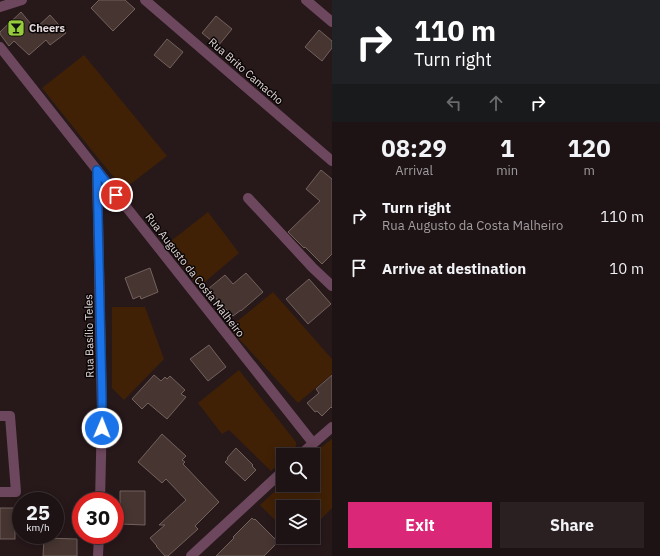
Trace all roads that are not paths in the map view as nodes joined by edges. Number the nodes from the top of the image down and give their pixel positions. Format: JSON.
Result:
{"nodes":[{"id":1,"x":22,"y":0,"type":"edge"},
{"id":2,"x":145,"y":0,"type":"edge"},
{"id":3,"x":306,"y":0,"type":"edge"},
{"id":4,"x":0,"y":7,"type":"edge"},
{"id":5,"x":332,"y":22,"type":"edge"},
{"id":6,"x":0,"y":46,"type":"edge"},
{"id":7,"x":332,"y":161,"type":"edge"},
{"id":8,"x":97,"y":170,"type":"junction"},
{"id":9,"x":248,"y":198,"type":"dead end"},
{"id":10,"x":332,"y":286,"type":"edge"},
{"id":11,"x":0,"y":416,"type":"edge"},
{"id":12,"x":332,"y":427,"type":"edge"},
{"id":13,"x":313,"y":443,"type":"junction"},
{"id":14,"x":308,"y":448,"type":"edge"},
{"id":15,"x":276,"y":477,"type":"edge"},
{"id":16,"x":0,"y":492,"type":"edge"},
{"id":17,"x":100,"y":492,"type":"edge"},
{"id":18,"x":99,"y":544,"type":"edge"},
{"id":19,"x":98,"y":556,"type":"edge"},
{"id":20,"x":191,"y":556,"type":"edge"}],
"edges":[{"from":1,"to":4,"type":"street"},
{"from":2,"to":7,"type":"street","name":"Rua Brito Camacho"},
{"from":3,"to":5,"type":"street"},
{"from":6,"to":8,"type":"street","name":"Rua Augusto da Costa Malheiro"},
{"from":8,"to":13,"type":"street","name":"Rua Augusto da Costa Malheiro"},
{"from":8,"to":17,"type":"street","name":"Rua Basílio Teles"},
{"from":9,"to":10,"type":"street"},
{"from":11,"to":16,"type":"street"},
{"from":12,"to":13,"type":"street"},
{"from":13,"to":14,"type":"street"},
{"from":15,"to":20,"type":"street"},
{"from":18,"to":19,"type":"street"}]}
